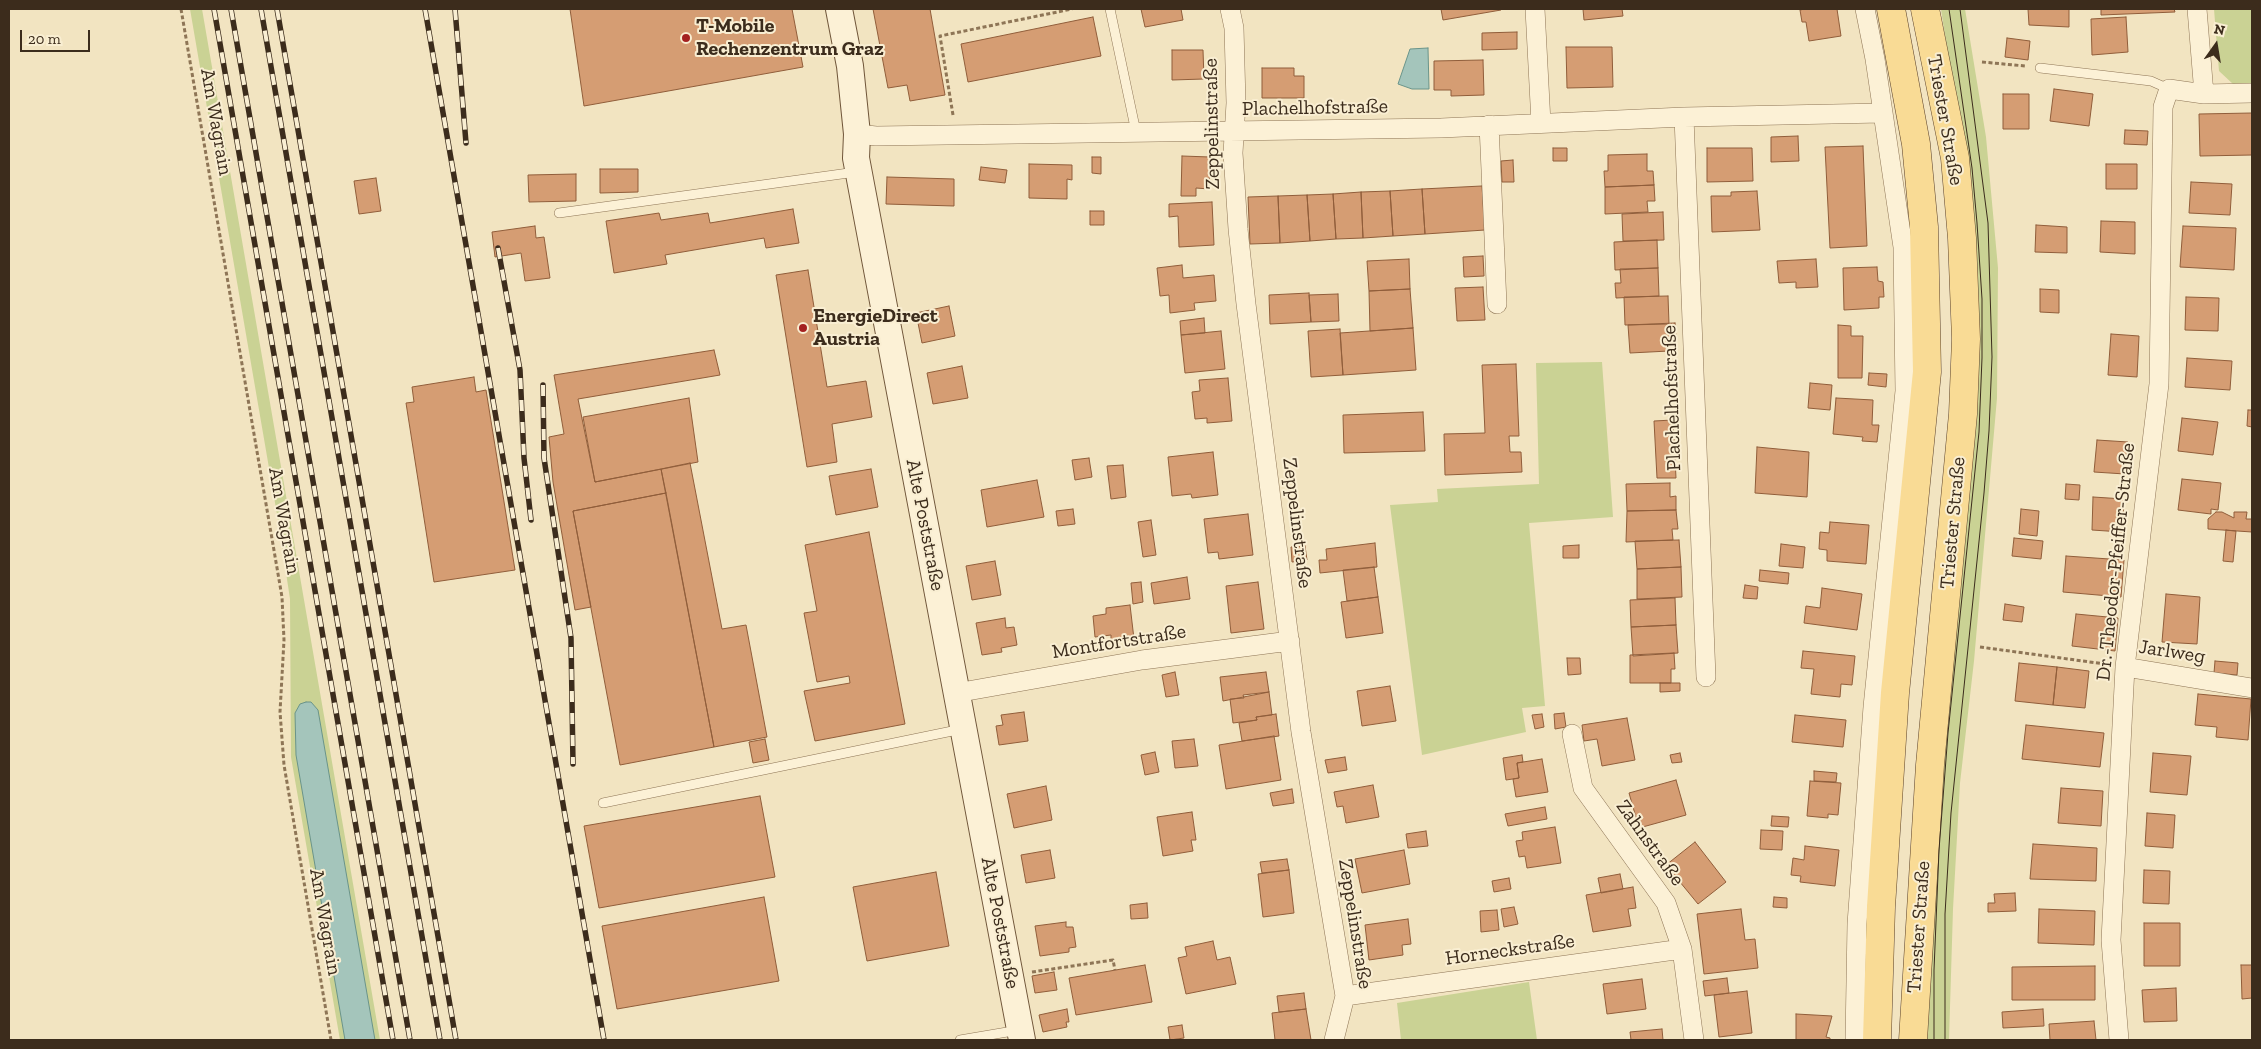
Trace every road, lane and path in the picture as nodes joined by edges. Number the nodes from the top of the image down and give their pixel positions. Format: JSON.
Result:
{"nodes":[{"id":1,"x":181,"y":9,"type":"edge"},
{"id":2,"x":839,"y":9,"type":"edge"},
{"id":3,"x":1072,"y":9,"type":"edge"},
{"id":4,"x":1110,"y":9,"type":"edge"},
{"id":5,"x":1230,"y":9,"type":"edge"},
{"id":6,"x":1534,"y":9,"type":"edge"},
{"id":7,"x":1866,"y":9,"type":"edge"},
{"id":8,"x":1891,"y":9,"type":"edge"},
{"id":9,"x":1925,"y":9,"type":"edge"},
{"id":10,"x":2197,"y":9,"type":"edge"},
{"id":11,"x":1982,"y":62,"type":"dead end"},
{"id":12,"x":2040,"y":68,"type":"joint"},
{"id":13,"x":2169,"y":89,"type":"junction"},
{"id":14,"x":2252,"y":93,"type":"edge"},
{"id":15,"x":2204,"y":94,"type":"junction"},
{"id":16,"x":1882,"y":113,"type":"junction"},
{"id":17,"x":1684,"y":117,"type":"junction"},
{"id":18,"x":1541,"y":123,"type":"junction"},
{"id":19,"x":1488,"y":126,"type":"junction"},
{"id":20,"x":1136,"y":132,"type":"junction"},
{"id":21,"x":1234,"y":132,"type":"junction"},
{"id":22,"x":857,"y":134,"type":"junction"},
{"id":23,"x":956,"y":135,"type":"junction"},
{"id":24,"x":859,"y":172,"type":"junction"},
{"id":25,"x":559,"y":213,"type":"dead end"},
{"id":26,"x":1497,"y":304,"type":"dead end"},
{"id":27,"x":1290,"y":641,"type":"junction"},
{"id":28,"x":1980,"y":646,"type":"dead end"},
{"id":29,"x":2126,"y":667,"type":"junction"},
{"id":30,"x":1706,"y":677,"type":"dead end"},
{"id":31,"x":2252,"y":688,"type":"edge"},
{"id":32,"x":956,"y":693,"type":"junction"},
{"id":33,"x":962,"y":728,"type":"junction"},
{"id":34,"x":1572,"y":734,"type":"dead end"},
{"id":35,"x":603,"y":803,"type":"dead end"},
{"id":36,"x":1682,"y":949,"type":"junction"},
{"id":37,"x":1115,"y":970,"type":"dead end"},
{"id":38,"x":1010,"y":975,"type":"junction"},
{"id":39,"x":1345,"y":996,"type":"junction"},
{"id":40,"x":1021,"y":1035,"type":"edge"},
{"id":41,"x":331,"y":1040,"type":"edge"},
{"id":42,"x":960,"y":1040,"type":"edge"},
{"id":43,"x":1334,"y":1040,"type":"edge"},
{"id":44,"x":1694,"y":1040,"type":"edge"},
{"id":45,"x":1855,"y":1040,"type":"edge"},
{"id":46,"x":1877,"y":1040,"type":"edge"},
{"id":47,"x":1913,"y":1040,"type":"edge"},
{"id":48,"x":2119,"y":1040,"type":"edge"}],
"edges":[{"from":1,"to":41,"type":"path","name":"Am Wagrain"},
{"from":2,"to":22,"type":"street","name":"Alte Poststraße"},
{"from":3,"to":23,"type":"path"},
{"from":4,"to":20,"type":"lane"},
{"from":5,"to":21,"type":"street","name":"Zeppelinstraße"},
{"from":6,"to":18,"type":"street"},
{"from":7,"to":16,"type":"street"},
{"from":8,"to":46,"type":"main road","name":"Triester Straße"},
{"from":9,"to":47,"type":"main road","name":"Triester Straße"},
{"from":10,"to":15,"type":"street"},
{"from":11,"to":12,"type":"path"},
{"from":12,"to":13,"type":"lane"},
{"from":13,"to":15,"type":"street"},
{"from":13,"to":29,"type":"street","name":"Dr.-Theodor-Pfeiffer-Straße"},
{"from":14,"to":15,"type":"street"},
{"from":16,"to":17,"type":"street","name":"Plachelhofstraße"},
{"from":16,"to":45,"type":"street"},
{"from":17,"to":18,"type":"street","name":"Plachelhofstraße"},
{"from":17,"to":30,"type":"street","name":"Plachelhofstraße"},
{"from":18,"to":19,"type":"street","name":"Plachelhofstraße"},
{"from":19,"to":21,"type":"street","name":"Plachelhofstraße"},
{"from":19,"to":26,"type":"street"},
{"from":20,"to":21,"type":"street","name":"Plachelhofstraße"},
{"from":20,"to":23,"type":"street","name":"Plachelhofstraße"},
{"from":21,"to":27,"type":"street","name":"Zeppelinstraße"},
{"from":22,"to":23,"type":"street","name":"Plachelhofstraße"},
{"from":22,"to":24,"type":"street","name":"Alte Poststraße"},
{"from":24,"to":25,"type":"lane"},
{"from":24,"to":32,"type":"street","name":"Alte Poststraße"},
{"from":27,"to":32,"type":"street","name":"Montfortstraße"},
{"from":27,"to":39,"type":"street","name":"Zeppelinstraße"},
{"from":28,"to":29,"type":"path","name":"Jarlweg"},
{"from":29,"to":31,"type":"street","name":"Jarlweg"},
{"from":29,"to":48,"type":"street","name":"Dr.-Theodor-Pfeiffer-Straße"},
{"from":32,"to":33,"type":"street","name":"Alte Poststraße"},
{"from":33,"to":35,"type":"lane"},
{"from":33,"to":38,"type":"street","name":"Alte Poststraße"},
{"from":34,"to":36,"type":"street","name":"Zahnstraße"},
{"from":36,"to":39,"type":"street","name":"Horneckstraße"},
{"from":36,"to":44,"type":"street","name":"Zahnstraße"},
{"from":37,"to":38,"type":"path"},
{"from":38,"to":40,"type":"street","name":"Alte Poststraße"},
{"from":39,"to":43,"type":"street","name":"Zeppelinstraße"},
{"from":40,"to":42,"type":"lane"}]}
